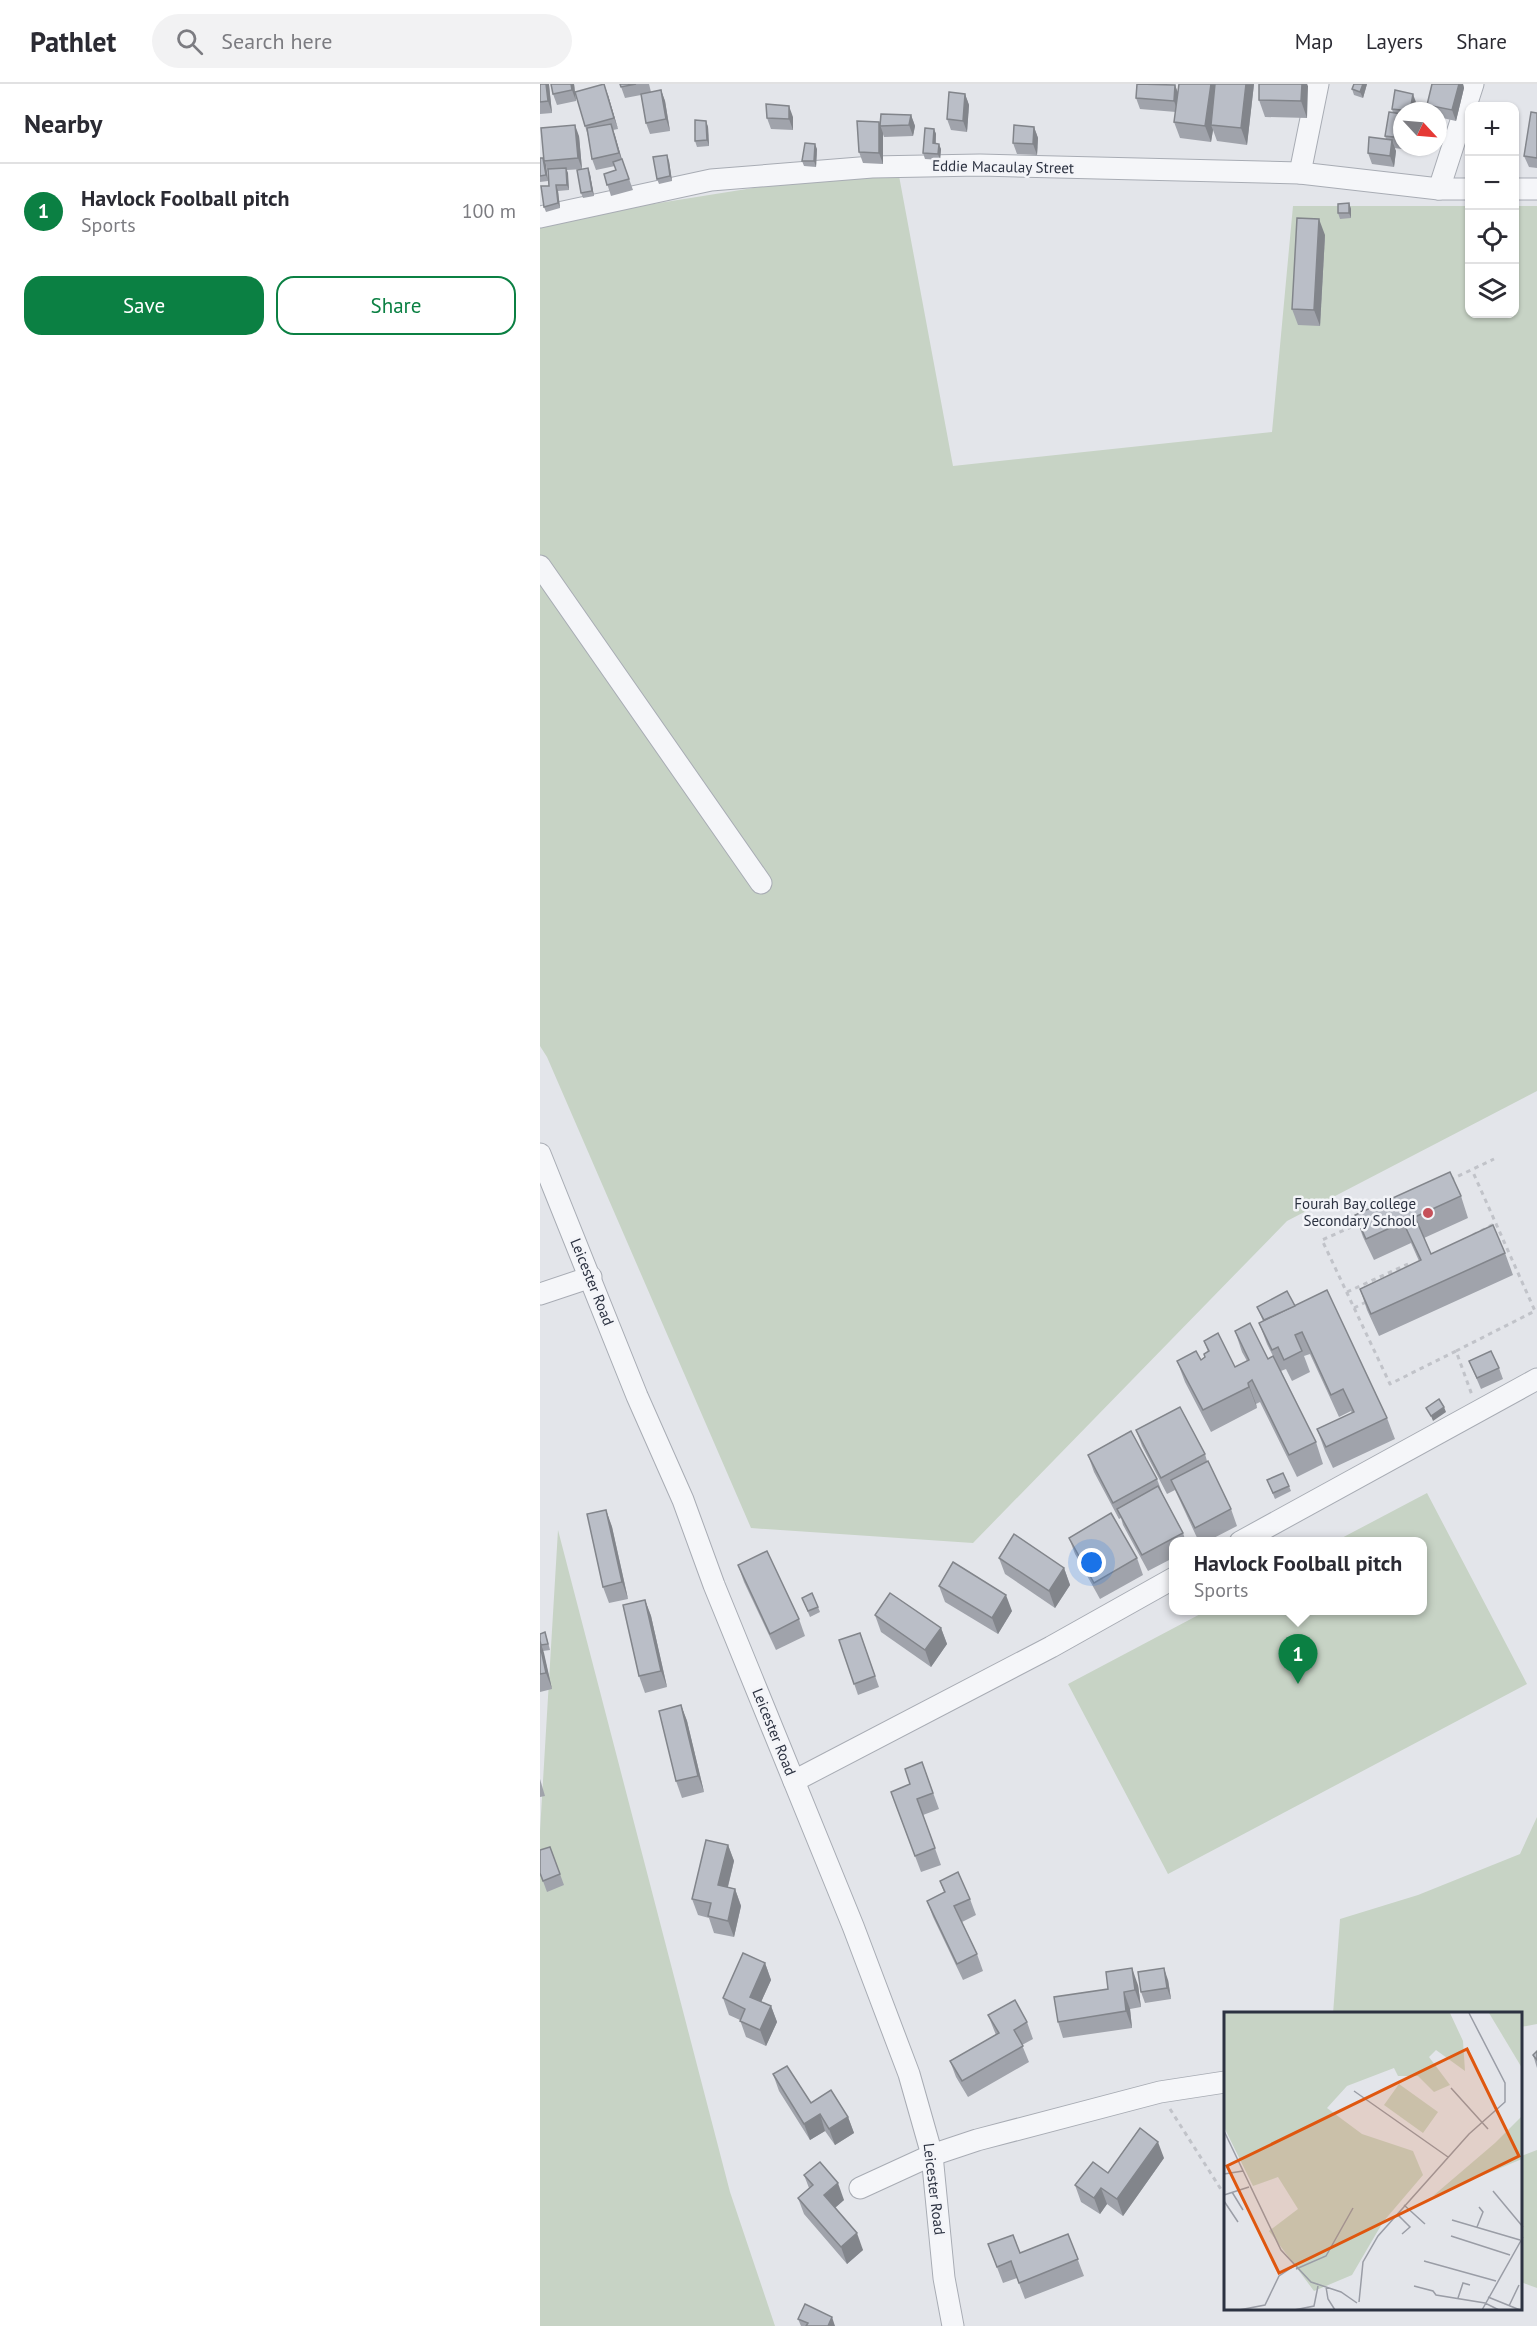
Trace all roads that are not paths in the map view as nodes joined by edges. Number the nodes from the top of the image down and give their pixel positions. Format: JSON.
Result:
{"nodes":[{"id":1,"x":1318,"y":84,"type":"edge"},
{"id":2,"x":1473,"y":84,"type":"edge"},
{"id":3,"x":1300,"y":173,"type":"junction"},
{"id":4,"x":1439,"y":189,"type":"junction"},
{"id":5,"x":1465,"y":189,"type":"edge"},
{"id":6,"x":1519,"y":189,"type":"edge"},
{"id":7,"x":1537,"y":189,"type":"edge"},
{"id":8,"x":540,"y":217,"type":"edge"},
{"id":9,"x":540,"y":567,"type":"edge"},
{"id":10,"x":761,"y":883,"type":"dead end"},
{"id":11,"x":540,"y":1154,"type":"edge"},
{"id":12,"x":548,"y":1196,"type":"edge"},
{"id":13,"x":591,"y":1277,"type":"junction"},
{"id":14,"x":540,"y":1294,"type":"edge"},
{"id":15,"x":1537,"y":1379,"type":"edge"},
{"id":16,"x":1249,"y":1537,"type":"edge"},
{"id":17,"x":1169,"y":1580,"type":"edge"},
{"id":18,"x":794,"y":1781,"type":"junction"},
{"id":19,"x":1224,"y":2082,"type":"edge"},
{"id":20,"x":932,"y":2155,"type":"junction"},
{"id":21,"x":860,"y":2188,"type":"dead end"},
{"id":22,"x":953,"y":2326,"type":"edge"}],
"edges":[{"from":1,"to":3,"type":"street"},
{"from":2,"to":4,"type":"street"},
{"from":3,"to":4,"type":"street","name":"Eddie Macaulay Street"},
{"from":3,"to":8,"type":"street","name":"Eddie Macaulay Street"},
{"from":4,"to":5,"type":"street","name":"Eddie Macaulay Street"},
{"from":6,"to":7,"type":"street"},
{"from":9,"to":10,"type":"street"},
{"from":11,"to":12,"type":"street","name":"Leicester Road"},
{"from":12,"to":13,"type":"street","name":"Leicester Road"},
{"from":13,"to":14,"type":"street"},
{"from":13,"to":18,"type":"street","name":"Leicester Road"},
{"from":15,"to":16,"type":"street"},
{"from":17,"to":18,"type":"street"},
{"from":18,"to":20,"type":"street","name":"Leicester Road"},
{"from":19,"to":20,"type":"street"},
{"from":20,"to":21,"type":"street"},
{"from":20,"to":22,"type":"street","name":"Leicester Road"}]}
